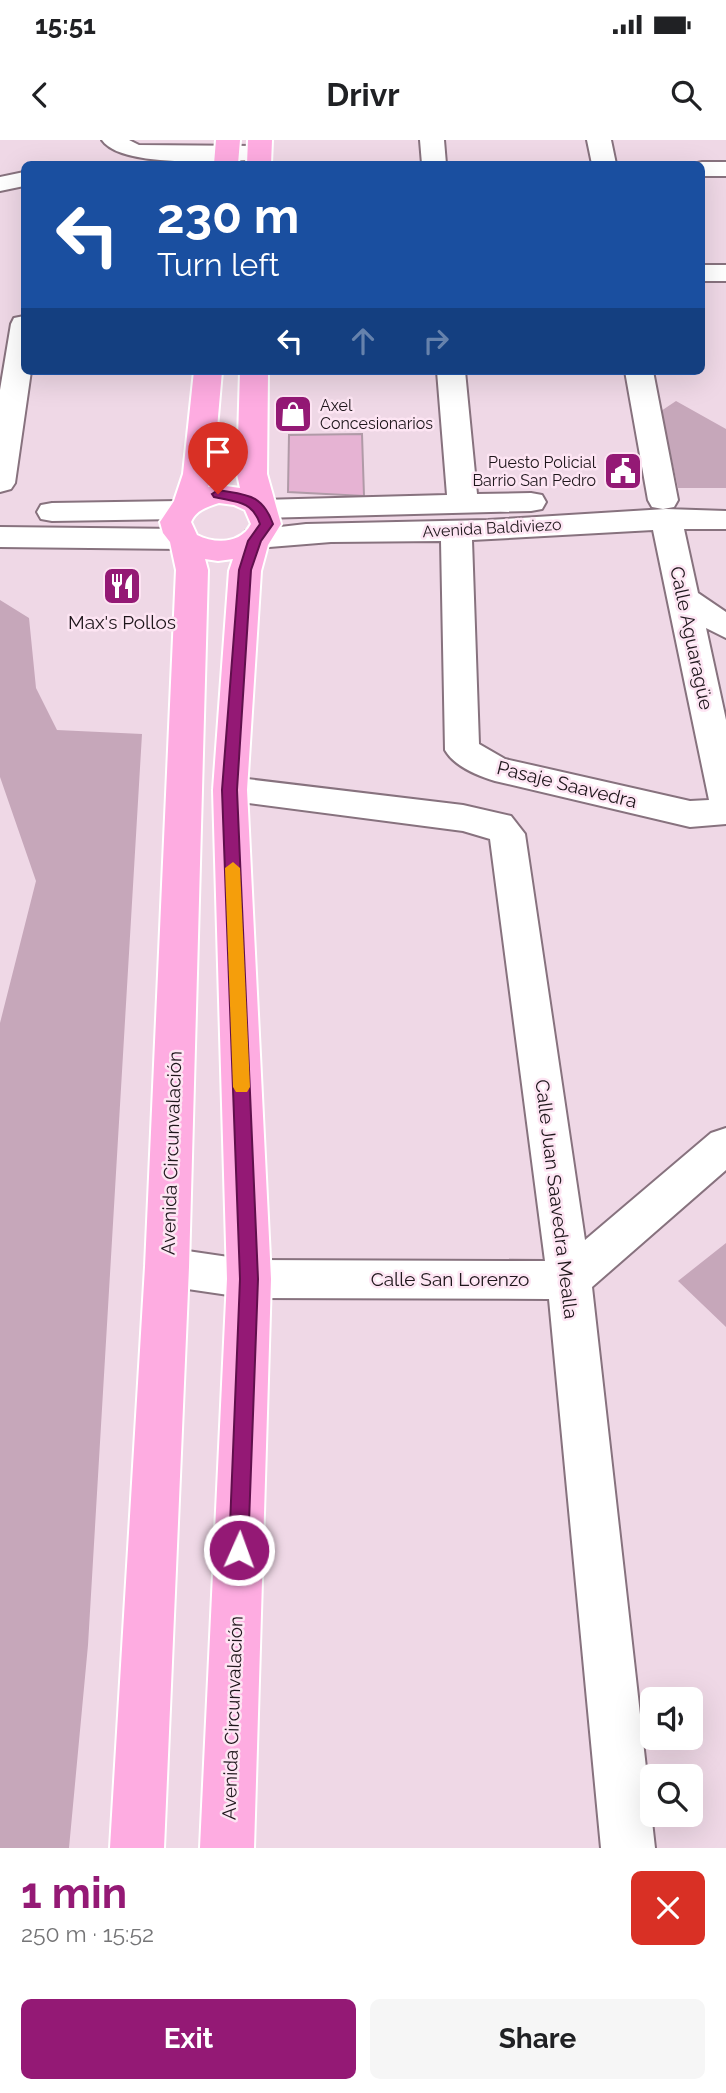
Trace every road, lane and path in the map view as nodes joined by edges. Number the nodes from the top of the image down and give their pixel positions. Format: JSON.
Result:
{"nodes":[{"id":1,"x":114,"y":140,"type":"edge"},
{"id":2,"x":432,"y":140,"type":"edge"},
{"id":3,"x":599,"y":140,"type":"edge"},
{"id":4,"x":259,"y":153,"type":"edge"},
{"id":5,"x":225,"y":155,"type":"edge"},
{"id":6,"x":122,"y":161,"type":"edge"},
{"id":7,"x":435,"y":161,"type":"edge"},
{"id":8,"x":603,"y":161,"type":"edge"},
{"id":9,"x":705,"y":169,"type":"edge"},
{"id":10,"x":726,"y":169,"type":"edge"},
{"id":11,"x":21,"y":180,"type":"edge"},
{"id":12,"x":0,"y":184,"type":"edge"},
{"id":13,"x":705,"y":273,"type":"edge"},
{"id":14,"x":726,"y":273,"type":"edge"},
{"id":15,"x":21,"y":344,"type":"edge"},
{"id":16,"x":208,"y":375,"type":"edge"},
{"id":17,"x":254,"y":375,"type":"edge"},
{"id":18,"x":451,"y":375,"type":"edge"},
{"id":19,"x":640,"y":375,"type":"edge"},
{"id":20,"x":0,"y":483,"type":"edge"},
{"id":21,"x":726,"y":499,"type":"edge"},
{"id":22,"x":664,"y":509,"type":"junction"},
{"id":23,"x":0,"y":513,"type":"edge"},
{"id":24,"x":460,"y":517,"type":"junction"},
{"id":25,"x":726,"y":520,"type":"edge"},
{"id":26,"x":183,"y":524,"type":"junction"},
{"id":27,"x":258,"y":524,"type":"junction"},
{"id":28,"x":0,"y":537,"type":"edge"},
{"id":29,"x":683,"y":597,"type":"junction"},
{"id":30,"x":726,"y":627,"type":"edge"},
{"id":31,"x":230,"y":790,"type":"junction"},
{"id":32,"x":726,"y":799,"type":"edge"},
{"id":33,"x":726,"y":811,"type":"edge"},
{"id":34,"x":726,"y":1144,"type":"edge"},
{"id":35,"x":167,"y":1267,"type":"junction"},
{"id":36,"x":249,"y":1279,"type":"junction"},
{"id":37,"x":569,"y":1280,"type":"junction"},
{"id":38,"x":137,"y":1848,"type":"edge"},
{"id":39,"x":227,"y":1848,"type":"edge"},
{"id":40,"x":628,"y":1848,"type":"edge"}],
"edges":[{"from":1,"to":5,"type":"street"},
{"from":2,"to":7,"type":"street"},
{"from":3,"to":8,"type":"street"},
{"from":4,"to":5,"type":"street"},
{"from":5,"to":6,"type":"street"},
{"from":9,"to":10,"type":"street"},
{"from":11,"to":12,"type":"street"},
{"from":13,"to":14,"type":"street"},
{"from":15,"to":20,"type":"street"},
{"from":16,"to":26,"type":"highway","name":"Avenida Circunvalación"},
{"from":17,"to":27,"type":"highway","name":"Avenida Circunvalación"},
{"from":18,"to":24,"type":"street"},
{"from":19,"to":22,"type":"street","name":"Calle Aguaragüe"},
{"from":21,"to":22,"type":"street","name":"Avenida Baldiviezo"},
{"from":22,"to":24,"type":"street","name":"Avenida Baldiviezo"},
{"from":22,"to":25,"type":"street","name":"Avenida Baldiviezo"},
{"from":22,"to":29,"type":"street","name":"Calle Aguaragüe"},
{"from":23,"to":26,"type":"street"},
{"from":24,"to":27,"type":"street","name":"Avenida Baldiviezo"},
{"from":24,"to":33,"type":"street","name":"Pasaje Saavedra"},
{"from":26,"to":27,"type":"highway"},
{"from":26,"to":27,"type":"highway"},
{"from":26,"to":28,"type":"street"},
{"from":26,"to":35,"type":"highway","name":"Avenida Circunvalación"},
{"from":27,"to":31,"type":"highway","name":"Avenida Circunvalación"},
{"from":29,"to":30,"type":"street"},
{"from":29,"to":32,"type":"street","name":"Calle Aguaragüe"},
{"from":31,"to":36,"type":"highway","name":"Avenida Circunvalación"},
{"from":31,"to":37,"type":"street","name":"Calle Juan Saavedra Mealla"},
{"from":34,"to":37,"type":"street"},
{"from":35,"to":36,"type":"street","name":"Calle San Lorenzo"},
{"from":35,"to":38,"type":"highway","name":"Avenida Circunvalación"},
{"from":36,"to":37,"type":"street","name":"Calle San Lorenzo"},
{"from":36,"to":39,"type":"highway","name":"Avenida Circunvalación"},
{"from":37,"to":40,"type":"street","name":"Calle Juan Saavedra Mealla"}]}
